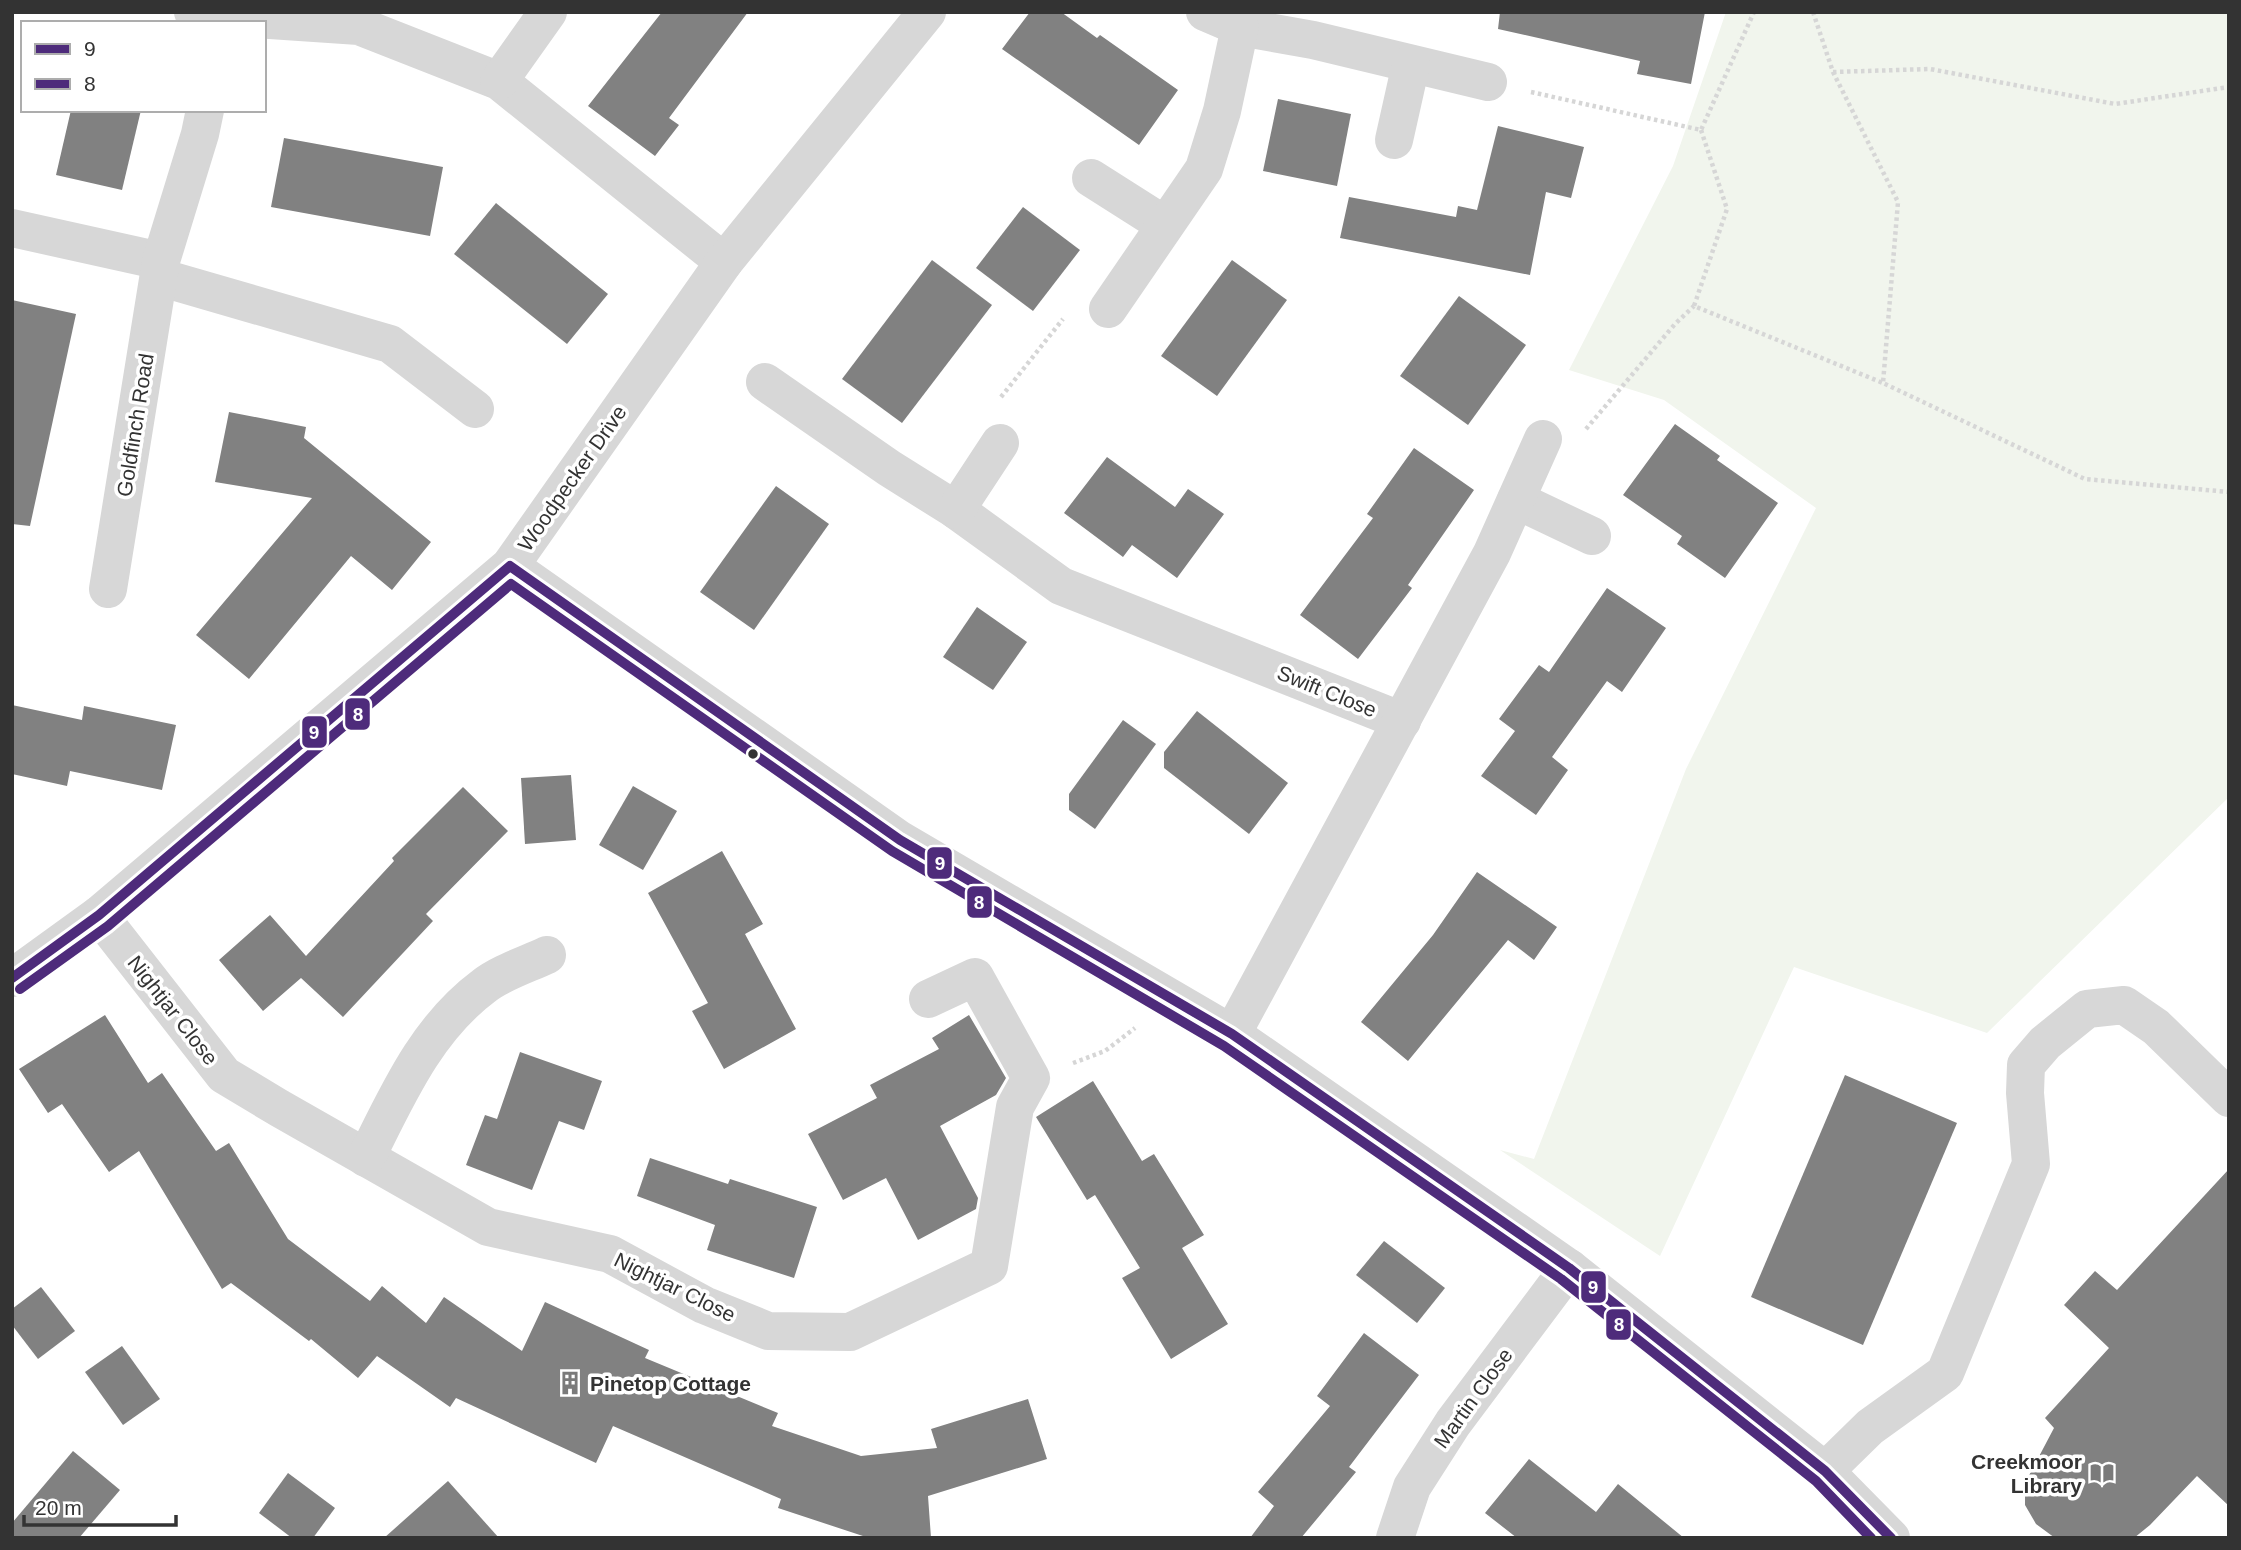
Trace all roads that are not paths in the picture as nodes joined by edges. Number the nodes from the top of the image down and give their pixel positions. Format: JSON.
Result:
{"nodes":[{"id":1,"x":548,"y":12,"type":"edge"},
{"id":2,"x":927,"y":12,"type":"edge"},
{"id":3,"x":1205,"y":12,"type":"edge"},
{"id":4,"x":213,"y":17,"type":"edge"},
{"id":5,"x":1240,"y":27,"type":"junction"},
{"id":6,"x":1411,"y":64,"type":"junction"},
{"id":7,"x":499,"y":80,"type":"junction"},
{"id":8,"x":1488,"y":82,"type":"road end"},
{"id":9,"x":205,"y":112,"type":"edge"},
{"id":10,"x":1394,"y":140,"type":"dead end"},
{"id":11,"x":1091,"y":178,"type":"dead end"},
{"id":12,"x":1165,"y":225,"type":"junction"},
{"id":13,"x":12,"y":228,"type":"edge"},
{"id":14,"x":724,"y":262,"type":"junction"},
{"id":15,"x":160,"y":269,"type":"junction"},
{"id":16,"x":1108,"y":309,"type":"road end"},
{"id":17,"x":765,"y":382,"type":"dead end"},
{"id":18,"x":475,"y":409,"type":"dead end"},
{"id":19,"x":1543,"y":439,"type":"road end"},
{"id":20,"x":1000,"y":443,"type":"road end"},
{"id":21,"x":1516,"y":500,"type":"junction"},
{"id":22,"x":956,"y":510,"type":"junction"},
{"id":23,"x":1592,"y":536,"type":"dead end"},
{"id":24,"x":510,"y":566,"type":"junction"},
{"id":25,"x":108,"y":589,"type":"dead end"},
{"id":26,"x":1402,"y":721,"type":"junction"},
{"id":27,"x":99,"y":915,"type":"junction"},
{"id":28,"x":547,"y":955,"type":"dead end"},
{"id":29,"x":12,"y":978,"type":"edge"},
{"id":30,"x":928,"y":999,"type":"dead end"},
{"id":31,"x":1231,"y":1034,"type":"junction"},
{"id":32,"x":2229,"y":1098,"type":"edge"},
{"id":33,"x":366,"y":1158,"type":"junction"},
{"id":34,"x":1569,"y":1268,"type":"junction"},
{"id":35,"x":1825,"y":1471,"type":"junction"},
{"id":36,"x":1395,"y":1538,"type":"edge"},
{"id":37,"x":1891,"y":1538,"type":"edge"}],
"edges":[{"from":1,"to":7,"type":"street"},
{"from":2,"to":14,"type":"street","name":"Woodpecker Drive"},
{"from":3,"to":5,"type":"street"},
{"from":4,"to":7,"type":"street"},
{"from":5,"to":6,"type":"street"},
{"from":5,"to":12,"type":"street"},
{"from":6,"to":8,"type":"street"},
{"from":6,"to":10,"type":"street"},
{"from":7,"to":14,"type":"street"},
{"from":9,"to":15,"type":"street","name":"Goldfinch Road"},
{"from":11,"to":12,"type":"street"},
{"from":12,"to":16,"type":"street"},
{"from":13,"to":15,"type":"street"},
{"from":14,"to":24,"type":"street","name":"Woodpecker Drive"},
{"from":15,"to":18,"type":"street"},
{"from":15,"to":25,"type":"street","name":"Goldfinch Road"},
{"from":17,"to":22,"type":"street","name":"Swift Close"},
{"from":19,"to":21,"type":"street","name":"Swift Close"},
{"from":20,"to":22,"type":"street"},
{"from":21,"to":23,"type":"street"},
{"from":21,"to":26,"type":"street","name":"Swift Close"},
{"from":22,"to":26,"type":"street","name":"Swift Close"},
{"from":24,"to":27,"type":"street","name":"Woodpecker Drive"},
{"from":24,"to":31,"type":"street"},
{"from":26,"to":31,"type":"street","name":"Swift Close"},
{"from":27,"to":29,"type":"street","name":"Woodpecker Drive"},
{"from":27,"to":33,"type":"street","name":"Nightjar Close"},
{"from":28,"to":33,"type":"street"},
{"from":30,"to":33,"type":"street","name":"Nightjar Close"},
{"from":31,"to":34,"type":"street"},
{"from":32,"to":35,"type":"street"},
{"from":34,"to":35,"type":"street"},
{"from":34,"to":36,"type":"street","name":"Martin Close"},
{"from":35,"to":37,"type":"street"}]}
